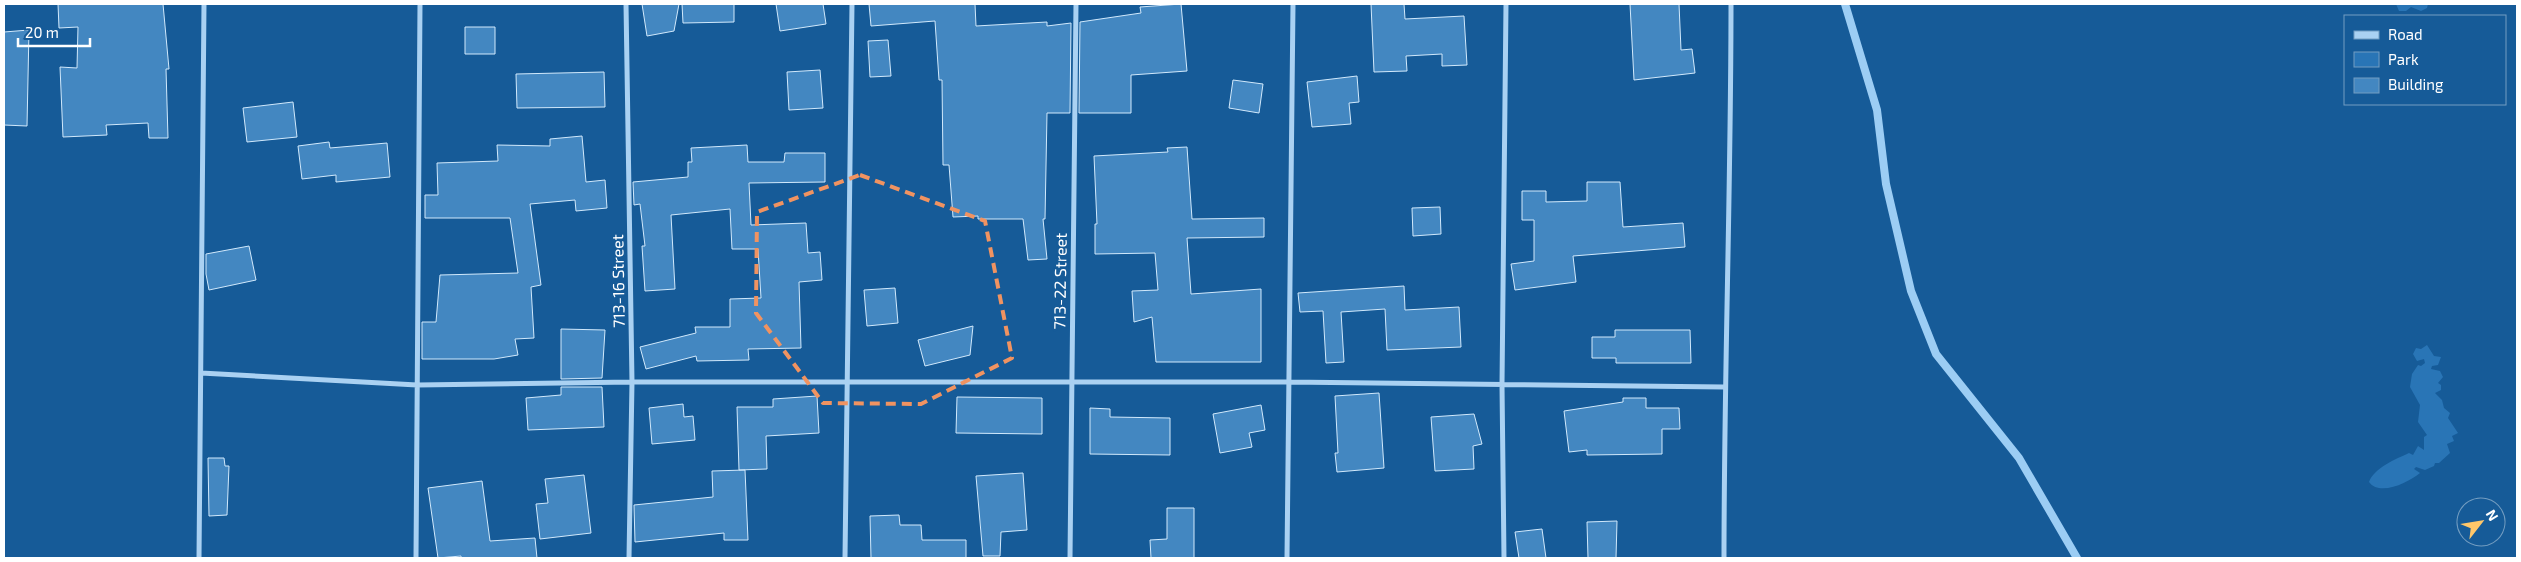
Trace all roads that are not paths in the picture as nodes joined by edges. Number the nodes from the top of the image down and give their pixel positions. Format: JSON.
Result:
{"nodes":[{"id":1,"x":204,"y":4,"type":"edge"},
{"id":2,"x":420,"y":4,"type":"edge"},
{"id":3,"x":626,"y":4,"type":"edge"},
{"id":4,"x":852,"y":4,"type":"edge"},
{"id":5,"x":1076,"y":4,"type":"edge"},
{"id":6,"x":1293,"y":4,"type":"edge"},
{"id":7,"x":1506,"y":4,"type":"edge"},
{"id":8,"x":1731,"y":4,"type":"edge"},
{"id":9,"x":201,"y":373,"type":"junction"},
{"id":10,"x":632,"y":382,"type":"junction"},
{"id":11,"x":846,"y":382,"type":"junction"},
{"id":12,"x":1071,"y":382,"type":"junction"},
{"id":13,"x":1288,"y":382,"type":"junction"},
{"id":14,"x":417,"y":385,"type":"junction"},
{"id":15,"x":1502,"y":385,"type":"junction"},
{"id":16,"x":1724,"y":387,"type":"junction"},
{"id":17,"x":199,"y":558,"type":"edge"},
{"id":18,"x":416,"y":558,"type":"edge"},
{"id":19,"x":629,"y":558,"type":"edge"},
{"id":20,"x":845,"y":558,"type":"edge"},
{"id":21,"x":1070,"y":558,"type":"edge"},
{"id":22,"x":1287,"y":558,"type":"edge"},
{"id":23,"x":1504,"y":558,"type":"edge"},
{"id":24,"x":1724,"y":558,"type":"edge"}],
"edges":[{"from":1,"to":9,"type":"street"},
{"from":2,"to":14,"type":"street"},
{"from":3,"to":10,"type":"street","name":"713-16 Street"},
{"from":4,"to":11,"type":"street"},
{"from":5,"to":12,"type":"street","name":"713-22 Street"},
{"from":6,"to":13,"type":"street"},
{"from":7,"to":15,"type":"street"},
{"from":8,"to":16,"type":"street"},
{"from":9,"to":14,"type":"street"},
{"from":9,"to":17,"type":"street"},
{"from":10,"to":11,"type":"street"},
{"from":10,"to":14,"type":"street"},
{"from":10,"to":19,"type":"street","name":"713-16 Street"},
{"from":11,"to":12,"type":"street"},
{"from":11,"to":20,"type":"street"},
{"from":12,"to":13,"type":"street"},
{"from":12,"to":21,"type":"street","name":"713-22 Street"},
{"from":13,"to":15,"type":"street"},
{"from":13,"to":22,"type":"street"},
{"from":14,"to":18,"type":"street"},
{"from":15,"to":16,"type":"street"},
{"from":15,"to":23,"type":"street"},
{"from":16,"to":24,"type":"street"}]}
